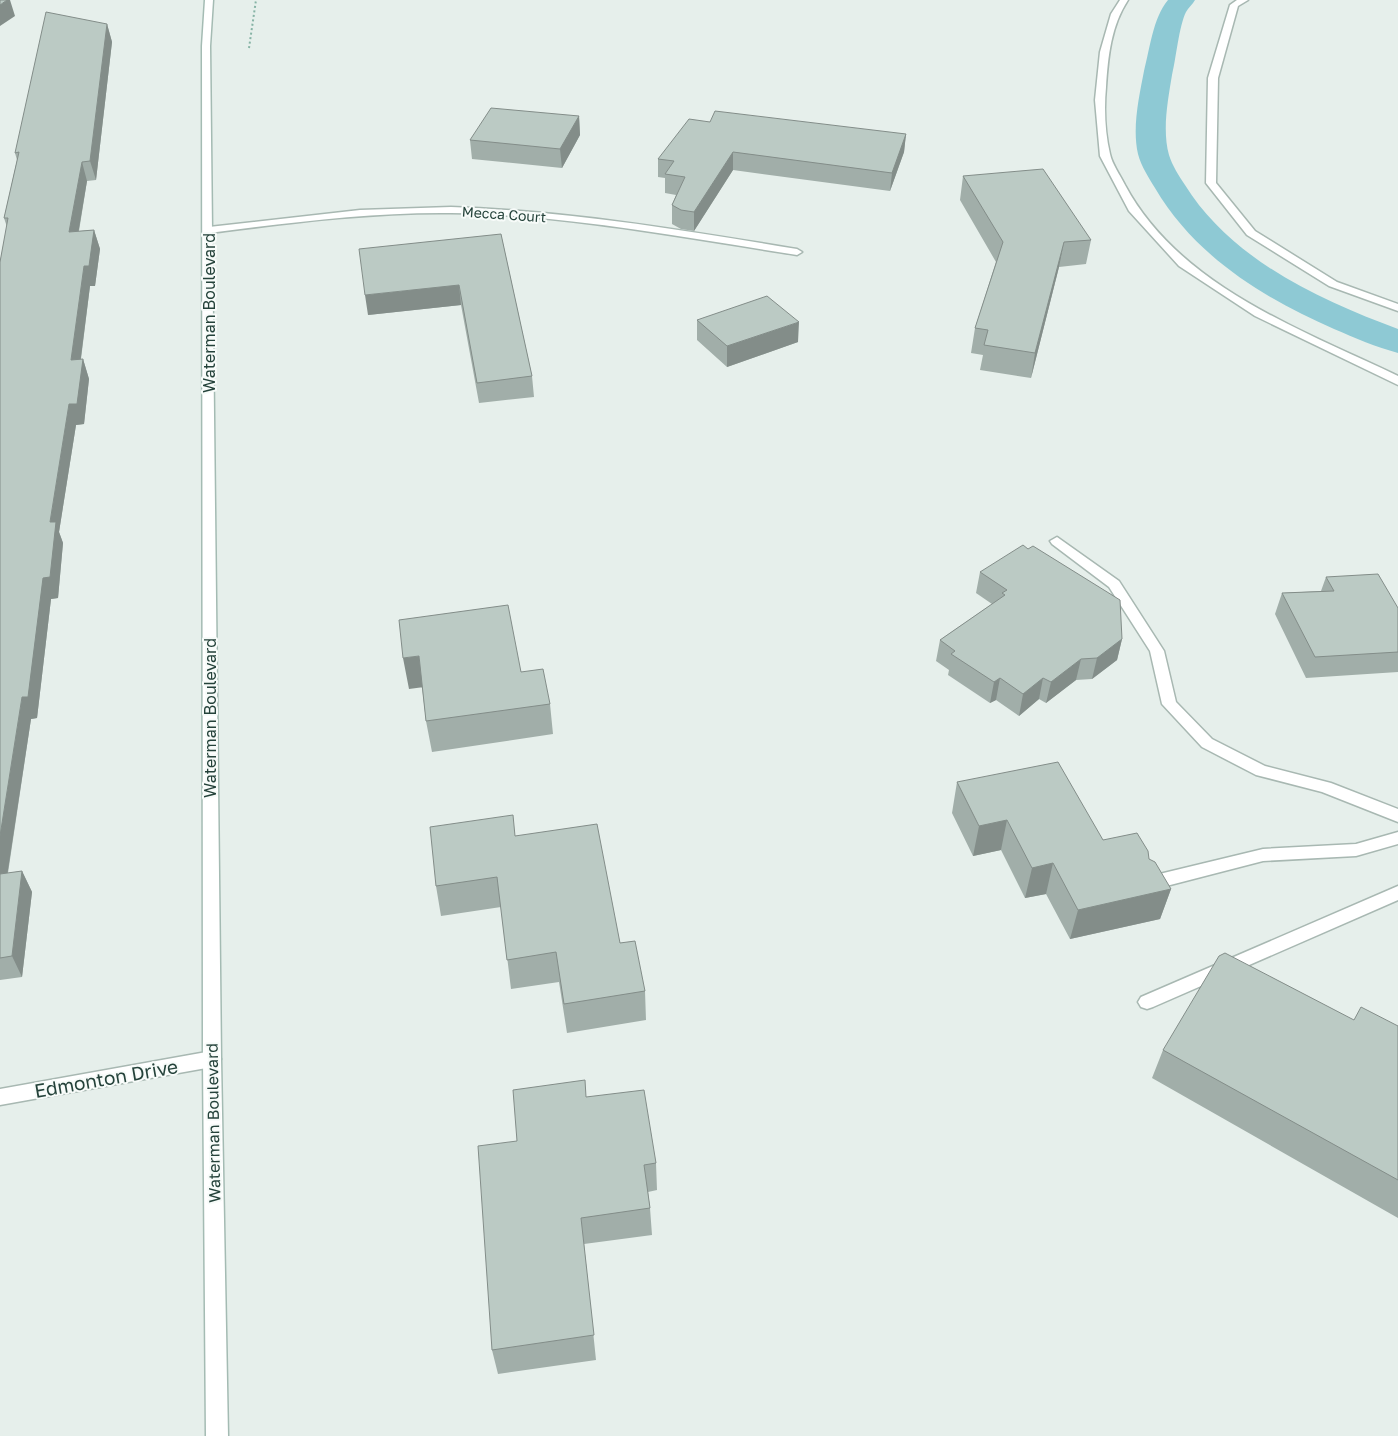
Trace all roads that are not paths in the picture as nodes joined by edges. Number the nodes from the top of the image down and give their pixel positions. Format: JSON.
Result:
{"nodes":[{"id":1,"x":209,"y":0,"type":"edge"},
{"id":2,"x":1124,"y":0,"type":"edge"},
{"id":3,"x":1244,"y":0,"type":"edge"},
{"id":4,"x":209,"y":230,"type":"junction"},
{"id":5,"x":798,"y":252,"type":"dead end"},
{"id":6,"x":1398,"y":308,"type":"edge"},
{"id":7,"x":1398,"y":381,"type":"edge"},
{"id":8,"x":1057,"y":541,"type":"dead end"},
{"id":9,"x":1398,"y":816,"type":"edge"},
{"id":10,"x":1398,"y":838,"type":"edge"},
{"id":11,"x":1147,"y":884,"type":"edge"},
{"id":12,"x":1398,"y":893,"type":"edge"},
{"id":13,"x":1147,"y":1002,"type":"dead end"},
{"id":14,"x":212,"y":1059,"type":"junction"},
{"id":15,"x":0,"y":1097,"type":"edge"},
{"id":16,"x":217,"y":1436,"type":"edge"}],
"edges":[{"from":1,"to":4,"type":"main road","name":"Waterman Boulevard"},
{"from":2,"to":7,"type":"main road"},
{"from":3,"to":6,"type":"main road"},
{"from":4,"to":5,"type":"main road","name":"Mecca Court"},
{"from":4,"to":14,"type":"main road","name":"Waterman Boulevard"},
{"from":8,"to":9,"type":"main road"},
{"from":10,"to":11,"type":"main road"},
{"from":12,"to":13,"type":"main road"},
{"from":14,"to":15,"type":"main road","name":"Edmonton Drive"},
{"from":14,"to":16,"type":"main road","name":"Waterman Boulevard"}]}
